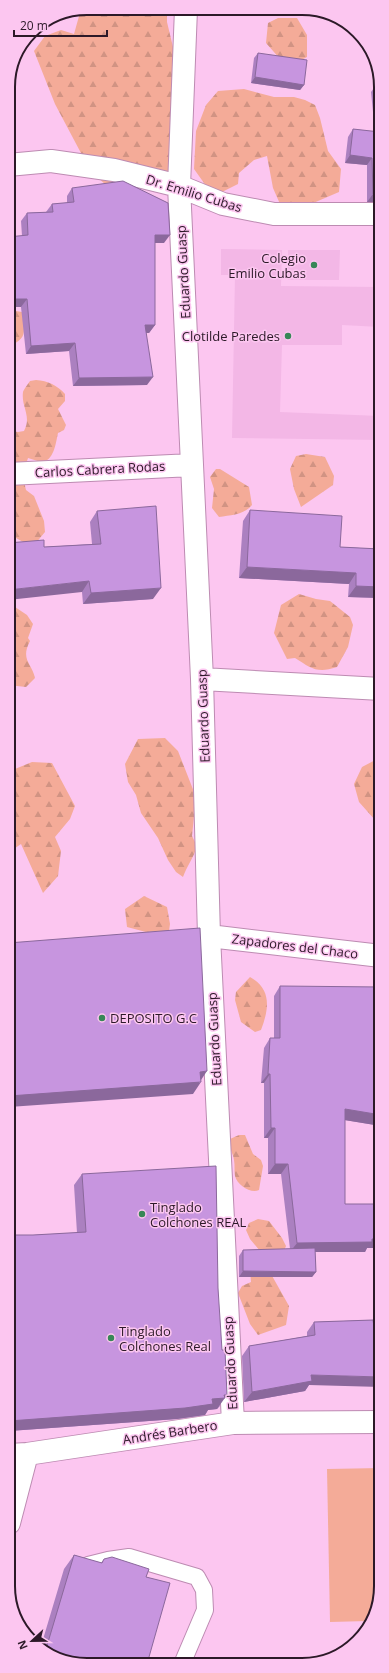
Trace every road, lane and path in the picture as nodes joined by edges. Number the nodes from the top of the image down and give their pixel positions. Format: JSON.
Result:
{"nodes":[{"id":1,"x":186,"y":15,"type":"edge"},
{"id":2,"x":15,"y":164,"type":"edge"},
{"id":3,"x":179,"y":186,"type":"junction"},
{"id":4,"x":374,"y":214,"type":"edge"},
{"id":5,"x":192,"y":465,"type":"junction"},
{"id":6,"x":15,"y":474,"type":"edge"},
{"id":7,"x":202,"y":679,"type":"junction"},
{"id":8,"x":374,"y":689,"type":"edge"},
{"id":9,"x":209,"y":936,"type":"junction"},
{"id":10,"x":374,"y":955,"type":"edge"},
{"id":11,"x":374,"y":1422,"type":"edge"},
{"id":12,"x":233,"y":1423,"type":"junction"},
{"id":13,"x":18,"y":1454,"type":"edge"},
{"id":14,"x":15,"y":1477,"type":"edge"},
{"id":15,"x":88,"y":1565,"type":"edge"},
{"id":16,"x":185,"y":1658,"type":"edge"}],
"edges":[{"from":1,"to":3,"type":"street","name":"Eduardo Guasp"},
{"from":2,"to":3,"type":"street","name":"Dr. Emilio Cubas"},
{"from":3,"to":4,"type":"street","name":"Dr. Emilio Cubas"},
{"from":3,"to":5,"type":"street","name":"Eduardo Guasp"},
{"from":5,"to":6,"type":"street","name":"Carlos Cabrera Rodas"},
{"from":5,"to":7,"type":"street","name":"Eduardo Guasp"},
{"from":7,"to":8,"type":"street"},
{"from":7,"to":9,"type":"street","name":"Eduardo Guasp"},
{"from":9,"to":10,"type":"street","name":"Zapadores del Chaco"},
{"from":9,"to":12,"type":"street","name":"Eduardo Guasp"},
{"from":11,"to":12,"type":"street","name":"Andrés Barbero"},
{"from":12,"to":13,"type":"street","name":"Andrés Barbero"},
{"from":13,"to":14,"type":"street"},
{"from":15,"to":16,"type":"lane"}]}
